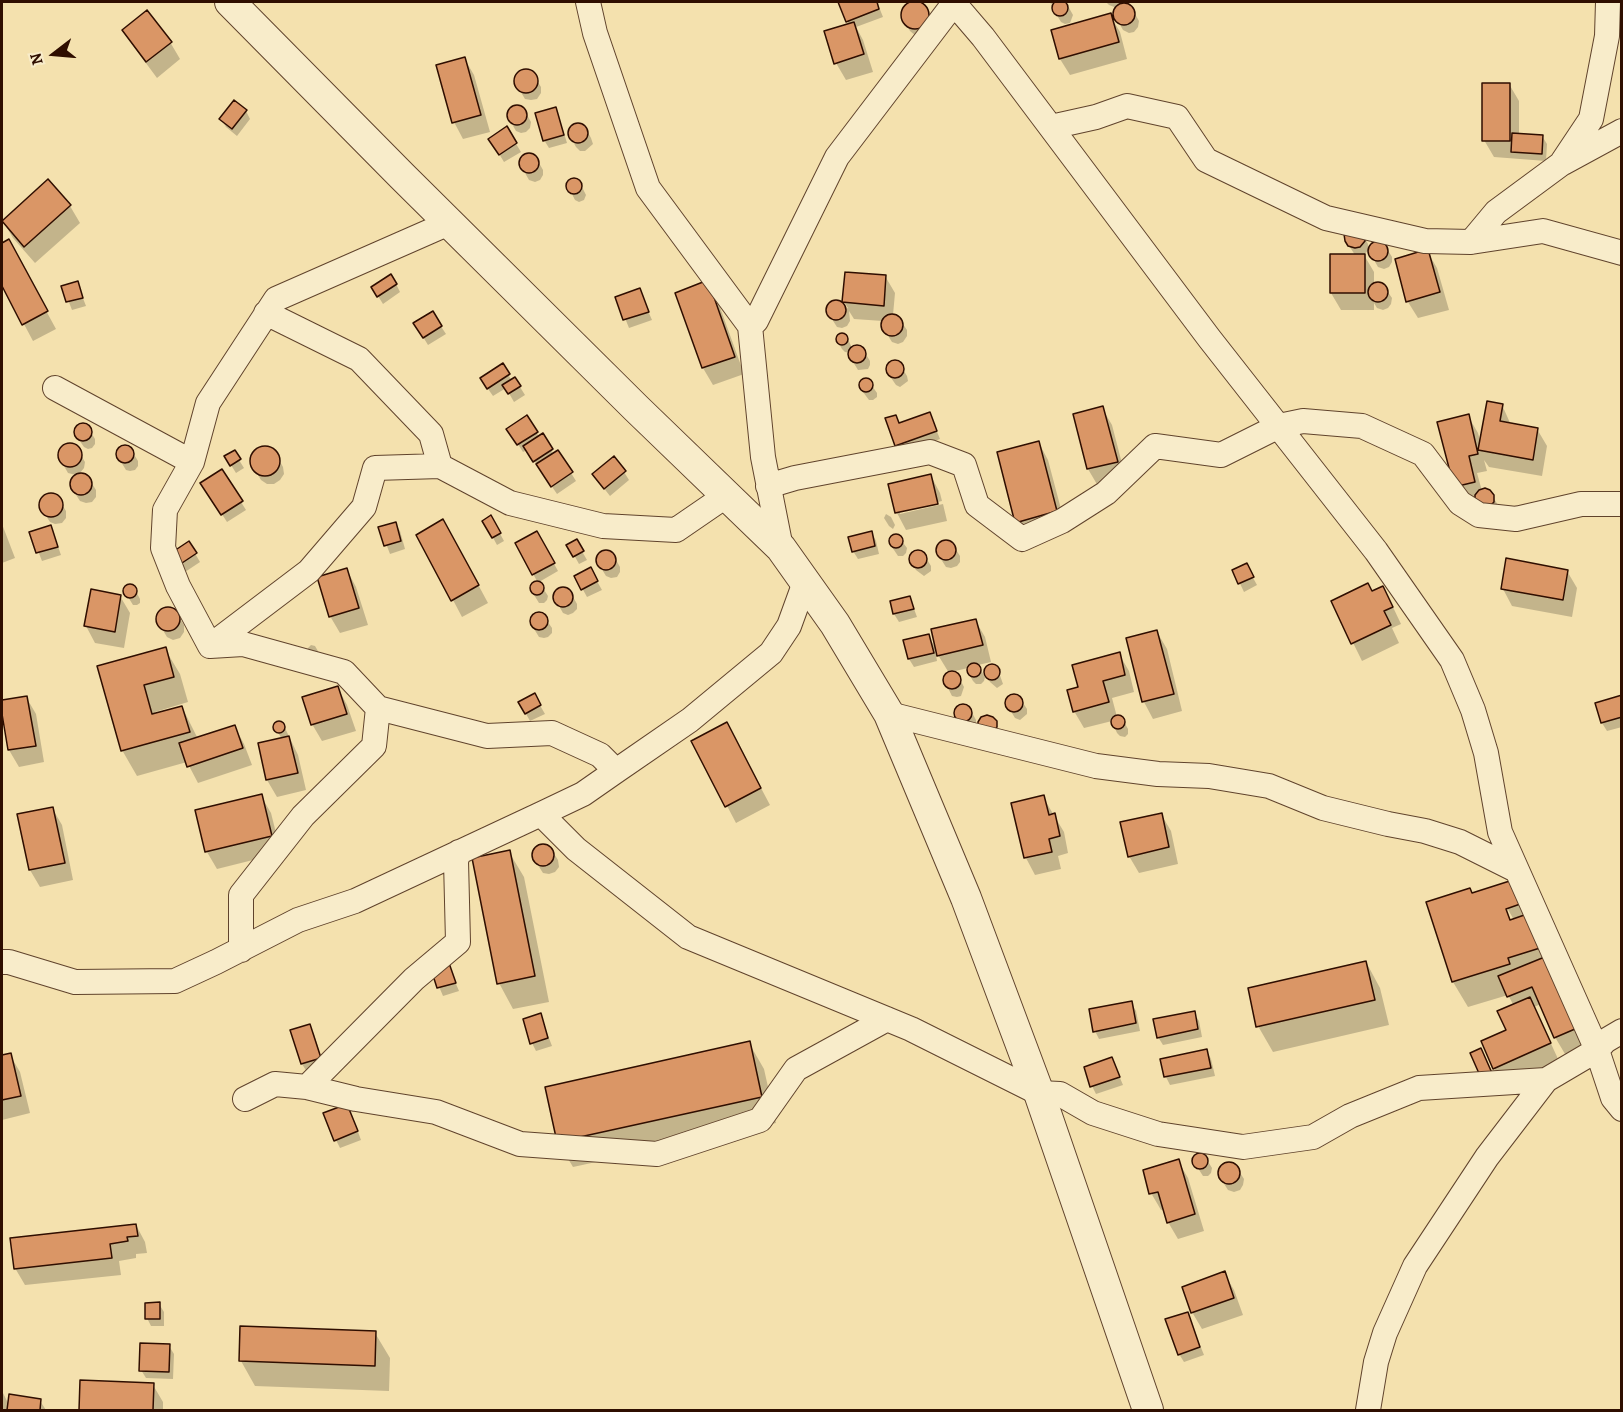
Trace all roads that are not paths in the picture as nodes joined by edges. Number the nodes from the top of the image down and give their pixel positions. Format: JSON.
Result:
{"nodes":[{"id":1,"x":230,"y":2,"type":"edge"},
{"id":2,"x":588,"y":2,"type":"edge"},
{"id":3,"x":954,"y":2,"type":"edge"},
{"id":4,"x":1608,"y":2,"type":"edge"},
{"id":5,"x":1051,"y":127,"type":"junction"},
{"id":6,"x":1622,"y":131,"type":"edge"},
{"id":7,"x":1561,"y":164,"type":"junction"},
{"id":8,"x":449,"y":223,"type":"junction"},
{"id":9,"x":1471,"y":242,"type":"junction"},
{"id":10,"x":1622,"y":253,"type":"edge"},
{"id":11,"x":266,"y":313,"type":"junction"},
{"id":12,"x":750,"y":326,"type":"junction"},
{"id":13,"x":55,"y":388,"type":"dead end"},
{"id":14,"x":1279,"y":426,"type":"junction"},
{"id":15,"x":192,"y":462,"type":"junction"},
{"id":16,"x":440,"y":466,"type":"junction"},
{"id":17,"x":768,"y":486,"type":"junction"},
{"id":18,"x":727,"y":495,"type":"junction"},
{"id":19,"x":1622,"y":504,"type":"edge"},
{"id":20,"x":781,"y":548,"type":"junction"},
{"id":21,"x":805,"y":582,"type":"junction"},
{"id":22,"x":210,"y":646,"type":"junction"},
{"id":23,"x":378,"y":708,"type":"junction"},
{"id":24,"x":889,"y":714,"type":"junction"},
{"id":25,"x":616,"y":771,"type":"junction"},
{"id":26,"x":541,"y":814,"type":"junction"},
{"id":27,"x":459,"y":852,"type":"junction"},
{"id":28,"x":1516,"y":870,"type":"junction"},
{"id":29,"x":241,"y":950,"type":"junction"},
{"id":30,"x":2,"y":962,"type":"edge"},
{"id":31,"x":887,"y":1019,"type":"junction"},
{"id":32,"x":1622,"y":1031,"type":"edge"},
{"id":33,"x":1597,"y":1050,"type":"junction"},
{"id":34,"x":1546,"y":1080,"type":"junction"},
{"id":35,"x":307,"y":1087,"type":"junction"},
{"id":36,"x":1039,"y":1093,"type":"junction"},
{"id":37,"x":245,"y":1099,"type":"dead end"},
{"id":38,"x":1622,"y":1109,"type":"edge"},
{"id":39,"x":1148,"y":1410,"type":"edge"},
{"id":40,"x":1368,"y":1410,"type":"edge"}],
"edges":[{"from":1,"to":8,"type":"street"},
{"from":2,"to":12,"type":"street"},
{"from":3,"to":5,"type":"street"},
{"from":3,"to":12,"type":"street"},
{"from":4,"to":7,"type":"street"},
{"from":5,"to":9,"type":"street"},
{"from":5,"to":14,"type":"street"},
{"from":6,"to":7,"type":"street"},
{"from":7,"to":9,"type":"street"},
{"from":8,"to":11,"type":"street"},
{"from":8,"to":18,"type":"street"},
{"from":9,"to":10,"type":"street"},
{"from":11,"to":15,"type":"street"},
{"from":11,"to":16,"type":"street"},
{"from":12,"to":17,"type":"street"},
{"from":13,"to":15,"type":"street"},
{"from":14,"to":17,"type":"street"},
{"from":14,"to":19,"type":"street"},
{"from":14,"to":28,"type":"street"},
{"from":15,"to":22,"type":"street"},
{"from":16,"to":18,"type":"street"},
{"from":16,"to":22,"type":"street"},
{"from":17,"to":20,"type":"street"},
{"from":18,"to":20,"type":"street"},
{"from":20,"to":21,"type":"street"},
{"from":21,"to":24,"type":"street"},
{"from":21,"to":25,"type":"street"},
{"from":22,"to":23,"type":"street"},
{"from":23,"to":25,"type":"street"},
{"from":23,"to":29,"type":"street"},
{"from":24,"to":28,"type":"street"},
{"from":24,"to":36,"type":"street"},
{"from":25,"to":26,"type":"street"},
{"from":26,"to":27,"type":"street"},
{"from":26,"to":31,"type":"street"},
{"from":27,"to":29,"type":"street"},
{"from":27,"to":35,"type":"street"},
{"from":28,"to":33,"type":"street"},
{"from":29,"to":30,"type":"street"},
{"from":31,"to":35,"type":"street"},
{"from":31,"to":36,"type":"street"},
{"from":32,"to":33,"type":"street"},
{"from":33,"to":34,"type":"street"},
{"from":33,"to":38,"type":"street"},
{"from":34,"to":36,"type":"street"},
{"from":34,"to":40,"type":"street"},
{"from":35,"to":37,"type":"street"},
{"from":36,"to":39,"type":"street"}]}
